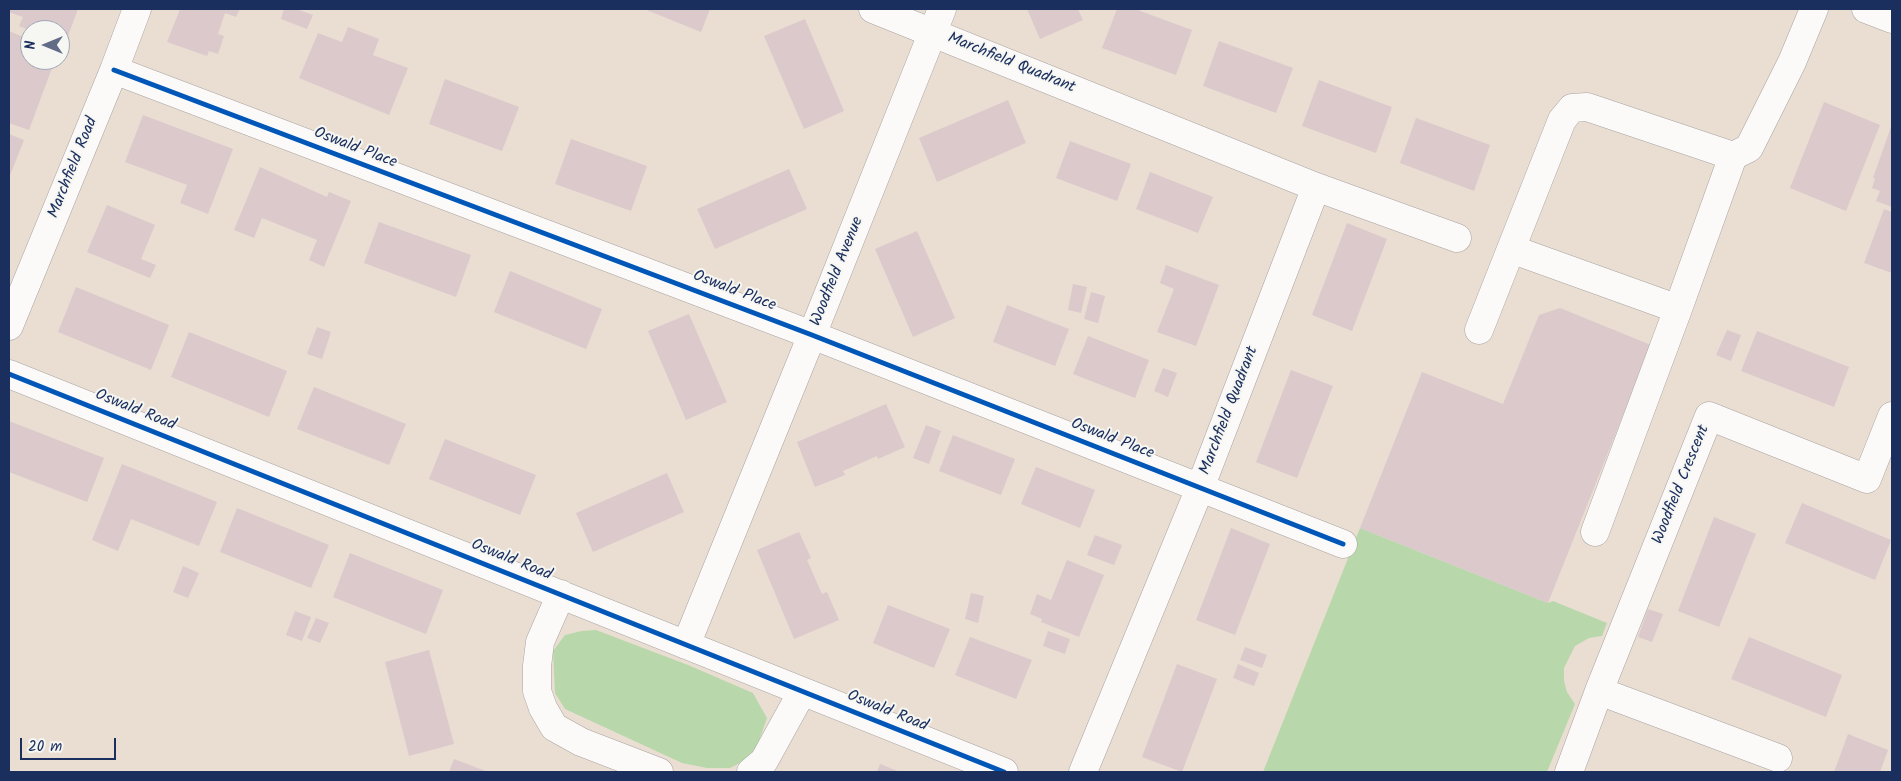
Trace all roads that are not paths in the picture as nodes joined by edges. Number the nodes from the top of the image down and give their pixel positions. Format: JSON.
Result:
{"nodes":[{"id":1,"x":137,"y":9,"type":"edge"},
{"id":2,"x":873,"y":9,"type":"edge"},
{"id":3,"x":1814,"y":9,"type":"edge"},
{"id":4,"x":1866,"y":9,"type":"edge"},
{"id":5,"x":1892,"y":19,"type":"edge"},
{"id":6,"x":938,"y":20,"type":"edge"},
{"id":7,"x":114,"y":70,"type":"junction"},
{"id":8,"x":1733,"y":156,"type":"junction"},
{"id":9,"x":1316,"y":187,"type":"junction"},
{"id":10,"x":1457,"y":238,"type":"dead end"},
{"id":11,"x":1511,"y":249,"type":"junction"},
{"id":12,"x":1678,"y":309,"type":"junction"},
{"id":13,"x":9,"y":326,"type":"edge"},
{"id":14,"x":1479,"y":330,"type":"dead end"},
{"id":15,"x":812,"y":335,"type":"junction"},
{"id":16,"x":9,"y":374,"type":"edge"},
{"id":17,"x":1892,"y":416,"type":"edge"},
{"id":18,"x":1200,"y":488,"type":"junction"},
{"id":19,"x":1595,"y":532,"type":"dead end"},
{"id":20,"x":1343,"y":544,"type":"dead end"},
{"id":21,"x":561,"y":594,"type":"junction"},
{"id":22,"x":686,"y":645,"type":"junction"},
{"id":23,"x":1599,"y":691,"type":"junction"},
{"id":24,"x":802,"y":692,"type":"junction"},
{"id":25,"x":1778,"y":758,"type":"dead end"},
{"id":26,"x":659,"y":772,"type":"edge"},
{"id":27,"x":752,"y":772,"type":"edge"},
{"id":28,"x":1004,"y":772,"type":"edge"},
{"id":29,"x":1084,"y":772,"type":"edge"},
{"id":30,"x":1569,"y":772,"type":"edge"}],
"edges":[{"from":1,"to":7,"type":"street","name":"Marchfield Road"},
{"from":2,"to":6,"type":"street","name":"Marchfield Quadrant"},
{"from":3,"to":8,"type":"street"},
{"from":4,"to":5,"type":"street"},
{"from":6,"to":9,"type":"street","name":"Marchfield Quadrant"},
{"from":6,"to":15,"type":"street","name":"Woodfield Avenue"},
{"from":7,"to":13,"type":"street","name":"Marchfield Road"},
{"from":7,"to":15,"type":"street","name":"Oswald Place"},
{"from":8,"to":11,"type":"street"},
{"from":8,"to":12,"type":"street"},
{"from":9,"to":10,"type":"street","name":"Marchfield Quadrant"},
{"from":9,"to":18,"type":"street","name":"Marchfield Quadrant"},
{"from":11,"to":12,"type":"street"},
{"from":11,"to":14,"type":"street"},
{"from":12,"to":19,"type":"street"},
{"from":15,"to":18,"type":"street","name":"Oswald Place"},
{"from":15,"to":22,"type":"street","name":"Woodfield Avenue"},
{"from":16,"to":21,"type":"street","name":"Oswald Road"},
{"from":17,"to":23,"type":"street","name":"Woodfield Crescent"},
{"from":18,"to":20,"type":"street","name":"Oswald Place"},
{"from":18,"to":29,"type":"street","name":"Marchfield Quadrant"},
{"from":21,"to":22,"type":"street","name":"Oswald Road"},
{"from":21,"to":26,"type":"street","name":"Oswald Road"},
{"from":22,"to":24,"type":"street","name":"Oswald Road"},
{"from":23,"to":25,"type":"street"},
{"from":23,"to":30,"type":"street","name":"Woodfield Crescent"},
{"from":24,"to":27,"type":"street"},
{"from":24,"to":28,"type":"street","name":"Oswald Road"}]}
